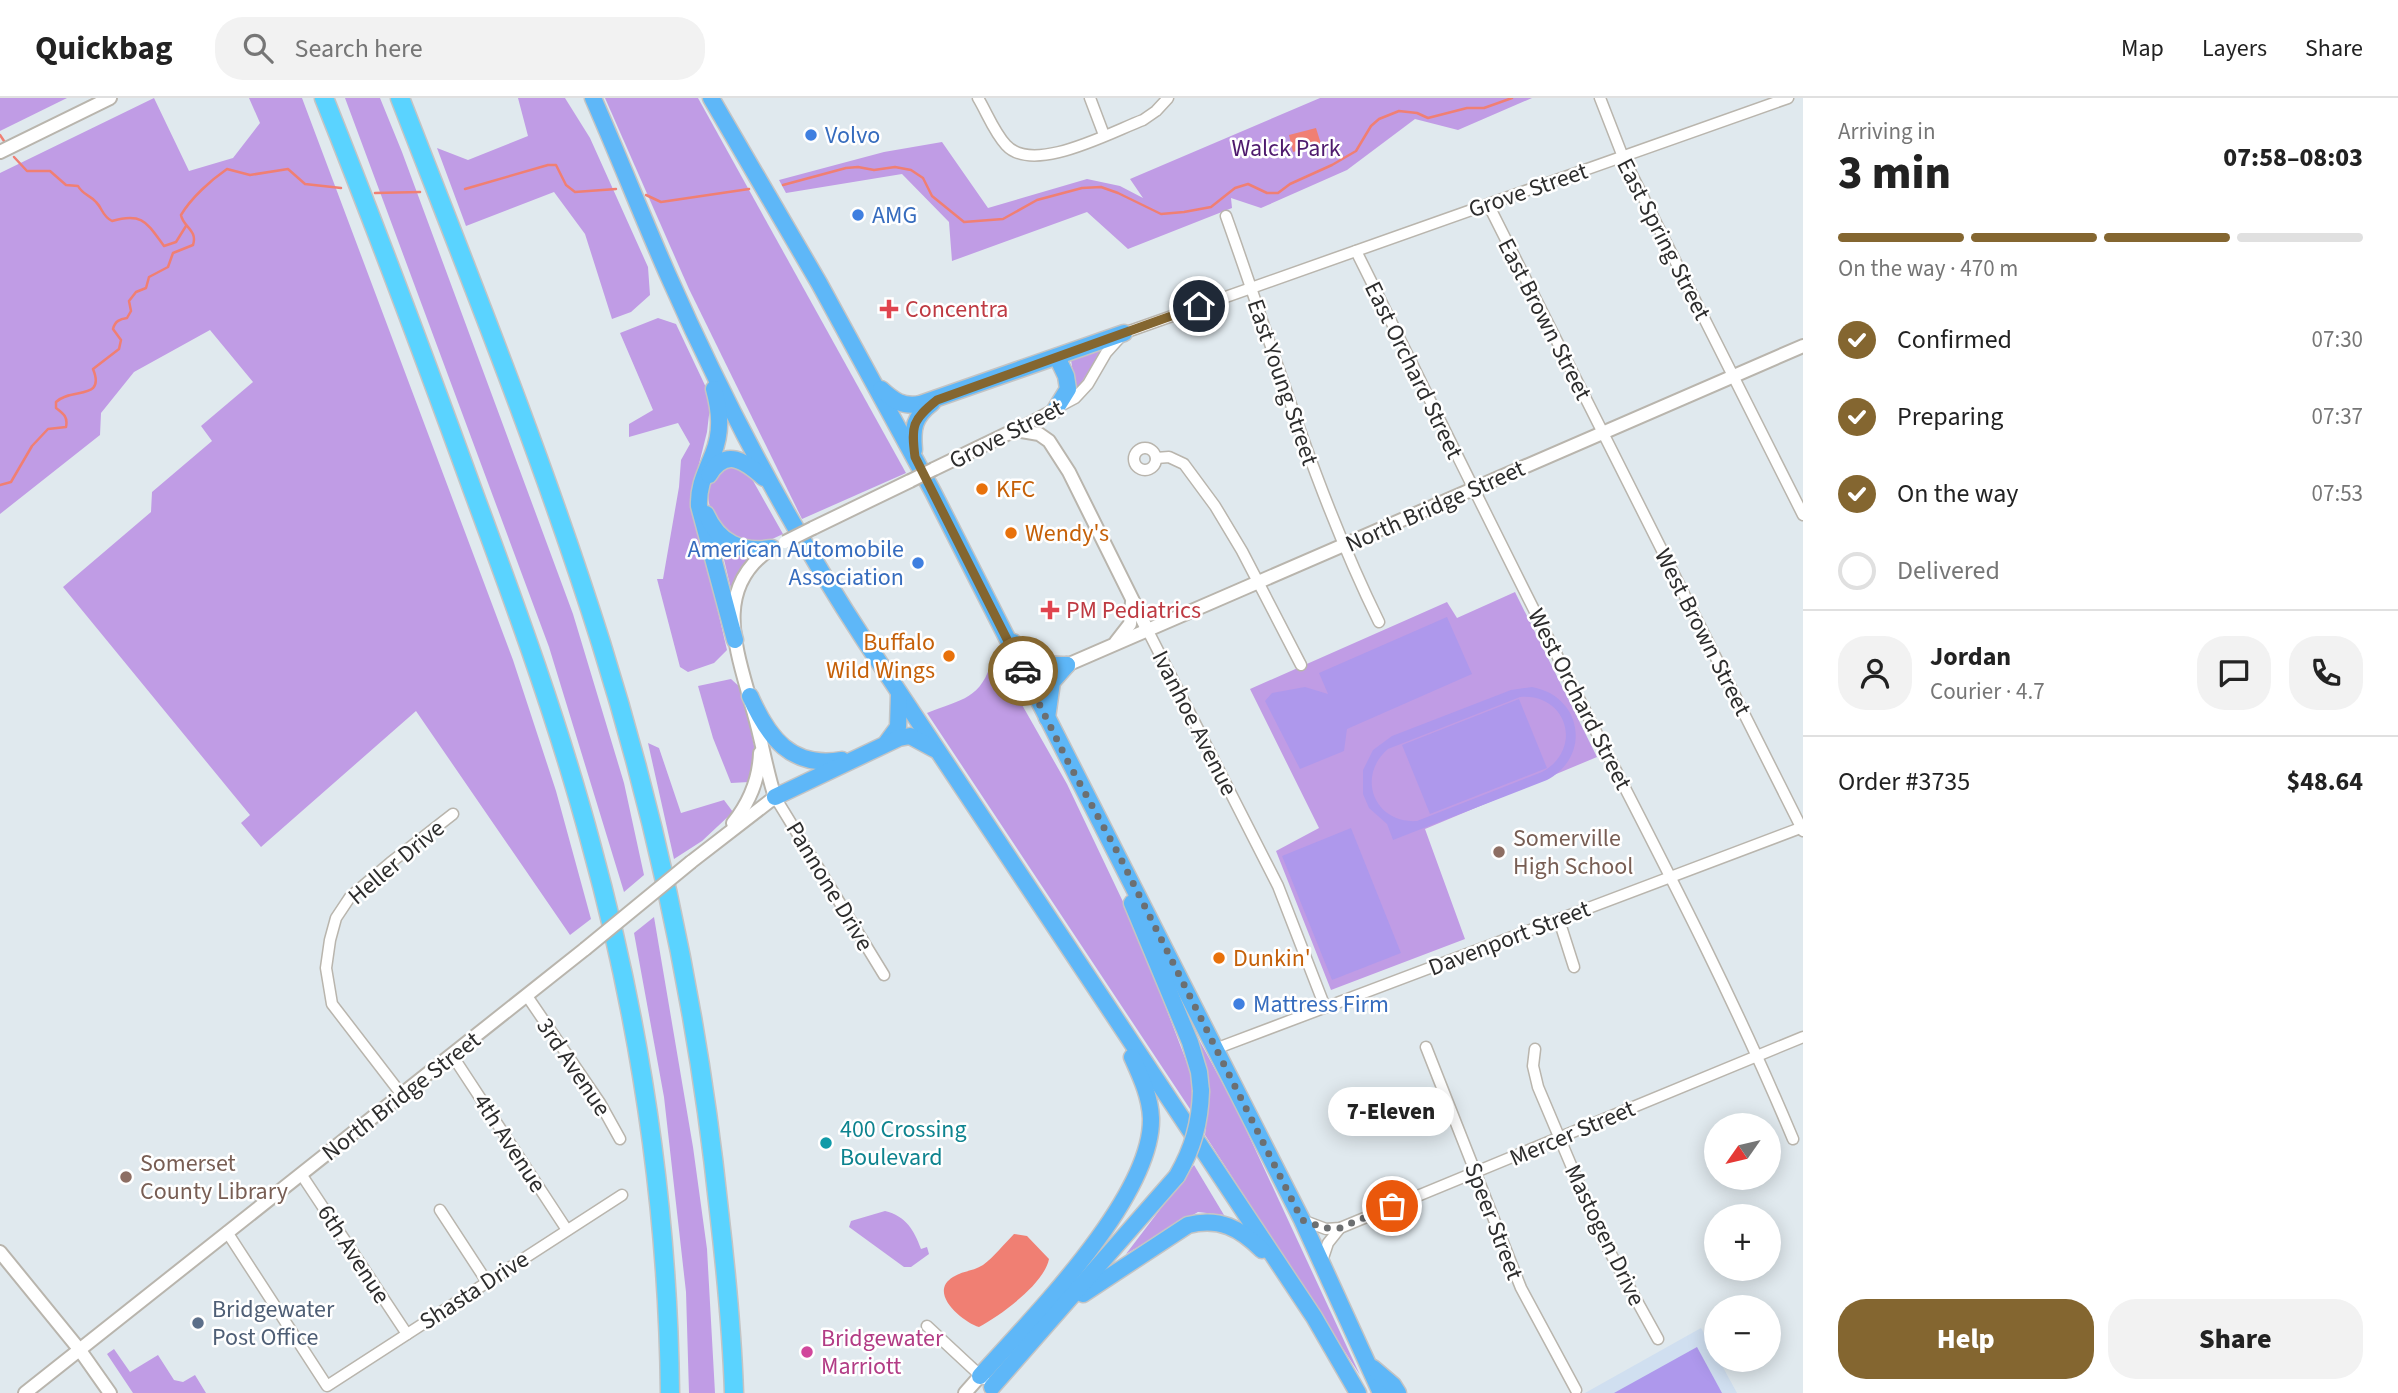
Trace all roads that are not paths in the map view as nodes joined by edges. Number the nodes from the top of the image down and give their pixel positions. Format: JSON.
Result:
{"nodes":[{"id":1,"x":110,"y":98,"type":"edge"},
{"id":2,"x":324,"y":98,"type":"edge"},
{"id":3,"x":400,"y":98,"type":"edge"},
{"id":4,"x":593,"y":98,"type":"edge"},
{"id":5,"x":712,"y":98,"type":"edge"},
{"id":6,"x":978,"y":98,"type":"edge"},
{"id":7,"x":1090,"y":98,"type":"edge"},
{"id":8,"x":1168,"y":98,"type":"edge"},
{"id":9,"x":1600,"y":98,"type":"edge"},
{"id":10,"x":1788,"y":98,"type":"edge"},
{"id":11,"x":1104,"y":135,"type":"junction"},
{"id":12,"x":0,"y":152,"type":"edge"},
{"id":13,"x":1623,"y":157,"type":"junction"},
{"id":14,"x":1488,"y":204,"type":"junction"},
{"id":15,"x":1226,"y":216,"type":"dead end"},
{"id":16,"x":1356,"y":251,"type":"junction"},
{"id":17,"x":1251,"y":287,"type":"junction"},
{"id":18,"x":1124,"y":333,"type":"junction"},
{"id":19,"x":696,"y":337,"type":"junction"},
{"id":20,"x":1803,"y":346,"type":"edge"},
{"id":21,"x":1057,"y":357,"type":"junction"},
{"id":22,"x":1734,"y":377,"type":"junction"},
{"id":23,"x":874,"y":382,"type":"junction"},
{"id":24,"x":937,"y":400,"type":"junction"},
{"id":25,"x":1055,"y":410,"type":"junction"},
{"id":26,"x":1015,"y":430,"type":"junction"},
{"id":27,"x":1602,"y":433,"type":"junction"},
{"id":28,"x":915,"y":457,"type":"junction"},
{"id":29,"x":1156,"y":458,"type":"dead end"},
{"id":30,"x":772,"y":486,"type":"junction"},
{"id":31,"x":1473,"y":489,"type":"junction"},
{"id":32,"x":1803,"y":515,"type":"edge"},
{"id":33,"x":778,"y":545,"type":"junction"},
{"id":34,"x":1343,"y":546,"type":"junction"},
{"id":35,"x":1258,"y":582,"type":"junction"},
{"id":36,"x":1131,"y":595,"type":"junction"},
{"id":37,"x":1379,"y":622,"type":"dead end"},
{"id":38,"x":1148,"y":631,"type":"junction"},
{"id":39,"x":1004,"y":633,"type":"junction"},
{"id":40,"x":735,"y":640,"type":"junction"},
{"id":41,"x":1112,"y":647,"type":"junction"},
{"id":42,"x":1067,"y":665,"type":"junction"},
{"id":43,"x":1301,"y":665,"type":"dead end"},
{"id":44,"x":899,"y":692,"type":"junction"},
{"id":45,"x":750,"y":696,"type":"junction"},
{"id":46,"x":1047,"y":720,"type":"junction"},
{"id":47,"x":759,"y":732,"type":"junction"},
{"id":48,"x":887,"y":742,"type":"junction"},
{"id":49,"x":937,"y":750,"type":"junction"},
{"id":50,"x":855,"y":758,"type":"junction"},
{"id":51,"x":1081,"y":786,"type":"junction"},
{"id":52,"x":775,"y":797,"type":"junction"},
{"id":53,"x":453,"y":814,"type":"dead end"},
{"id":54,"x":1802,"y":828,"type":"edge"},
{"id":55,"x":720,"y":839,"type":"junction"},
{"id":56,"x":1671,"y":877,"type":"junction"},
{"id":57,"x":1559,"y":920,"type":"junction"},
{"id":58,"x":1574,"y":967,"type":"dead end"},
{"id":59,"x":884,"y":975,"type":"dead end"},
{"id":60,"x":527,"y":996,"type":"junction"},
{"id":61,"x":1325,"y":1007,"type":"junction"},
{"id":62,"x":1114,"y":1017,"type":"junction"},
{"id":63,"x":1803,"y":1037,"type":"edge"},
{"id":64,"x":1426,"y":1047,"type":"dead end"},
{"id":65,"x":1215,"y":1049,"type":"junction"},
{"id":66,"x":1535,"y":1049,"type":"dead end"},
{"id":67,"x":452,"y":1055,"type":"junction"},
{"id":68,"x":1758,"y":1055,"type":"junction"},
{"id":69,"x":402,"y":1095,"type":"junction"},
{"id":70,"x":1560,"y":1138,"type":"junction"},
{"id":71,"x":620,"y":1139,"type":"dead end"},
{"id":72,"x":1793,"y":1139,"type":"dead end"},
{"id":73,"x":1475,"y":1173,"type":"junction"},
{"id":74,"x":301,"y":1174,"type":"junction"},
{"id":75,"x":622,"y":1195,"type":"dead end"},
{"id":76,"x":440,"y":1210,"type":"dead end"},
{"id":77,"x":1302,"y":1220,"type":"junction"},
{"id":78,"x":1340,"y":1228,"type":"junction"},
{"id":79,"x":567,"y":1230,"type":"junction"},
{"id":80,"x":227,"y":1232,"type":"junction"},
{"id":81,"x":0,"y":1252,"type":"edge"},
{"id":82,"x":1322,"y":1261,"type":"junction"},
{"id":83,"x":1287,"y":1276,"type":"junction"},
{"id":84,"x":487,"y":1282,"type":"junction"},
{"id":85,"x":1059,"y":1312,"type":"junction"},
{"id":86,"x":926,"y":1326,"type":"dead end"},
{"id":87,"x":407,"y":1334,"type":"junction"},
{"id":88,"x":1658,"y":1339,"type":"dead end"},
{"id":89,"x":79,"y":1349,"type":"junction"},
{"id":90,"x":1369,"y":1365,"type":"junction"},
{"id":91,"x":986,"y":1385,"type":"edge"},
{"id":92,"x":1576,"y":1390,"type":"dead end"},
{"id":93,"x":25,"y":1393,"type":"edge"},
{"id":94,"x":110,"y":1393,"type":"edge"},
{"id":95,"x":670,"y":1393,"type":"edge"},
{"id":96,"x":734,"y":1393,"type":"edge"},
{"id":97,"x":965,"y":1393,"type":"edge"},
{"id":98,"x":1358,"y":1393,"type":"edge"},
{"id":99,"x":1381,"y":1393,"type":"edge"},
{"id":100,"x":1398,"y":1393,"type":"edge"}],
"edges":[{"from":1,"to":12,"type":"street"},
{"from":2,"to":95,"type":"highway"},
{"from":3,"to":96,"type":"highway"},
{"from":4,"to":19,"type":"highway"},
{"from":5,"to":23,"type":"highway"},
{"from":6,"to":11,"type":"street"},
{"from":7,"to":11,"type":"street"},
{"from":8,"to":11,"type":"street"},
{"from":9,"to":13,"type":"street","name":"East Spring Street"},
{"from":10,"to":13,"type":"street","name":"Grove Street"},
{"from":13,"to":14,"type":"street","name":"Grove Street"},
{"from":13,"to":22,"type":"street","name":"East Spring Street"},
{"from":14,"to":16,"type":"street","name":"Grove Street"},
{"from":14,"to":27,"type":"street","name":"East Brown Street"},
{"from":15,"to":17,"type":"street","name":"East Young Street"},
{"from":16,"to":17,"type":"street","name":"Grove Street"},
{"from":16,"to":31,"type":"street","name":"East Orchard Street"},
{"from":17,"to":18,"type":"street","name":"Grove Street"},
{"from":17,"to":34,"type":"street","name":"East Young Street"},
{"from":18,"to":21,"type":"highway"},
{"from":18,"to":25,"type":"street","name":"Grove Street"},
{"from":19,"to":30,"type":"highway"},
{"from":19,"to":40,"type":"highway"},
{"from":20,"to":22,"type":"street","name":"North Bridge Street"},
{"from":21,"to":24,"type":"highway"},
{"from":21,"to":25,"type":"highway"},
{"from":22,"to":27,"type":"street","name":"North Bridge Street"},
{"from":22,"to":32,"type":"street","name":"East Spring Street"},
{"from":23,"to":24,"type":"highway"},
{"from":23,"to":28,"type":"highway"},
{"from":24,"to":28,"type":"highway"},
{"from":25,"to":26,"type":"street","name":"Grove Street"},
{"from":26,"to":33,"type":"street","name":"Grove Street","bridge":true},
{"from":26,"to":36,"type":"street","name":"Ivanhoe Avenue"},
{"from":27,"to":31,"type":"street","name":"North Bridge Street"},
{"from":27,"to":54,"type":"street","name":"West Brown Street"},
{"from":28,"to":39,"type":"highway"},
{"from":29,"to":35,"type":"street"},
{"from":30,"to":33,"type":"highway"},
{"from":30,"to":44,"type":"highway"},
{"from":31,"to":34,"type":"street","name":"North Bridge Street"},
{"from":31,"to":56,"type":"street","name":"West Orchard Street"},
{"from":33,"to":40,"type":"street","name":"Grove Street"},
{"from":34,"to":35,"type":"street","name":"North Bridge Street"},
{"from":34,"to":37,"type":"street","name":"East Young Street"},
{"from":35,"to":38,"type":"street","name":"North Bridge Street"},
{"from":35,"to":43,"type":"street"},
{"from":36,"to":38,"type":"street","name":"Ivanhoe Avenue"},
{"from":36,"to":41,"type":"street"},
{"from":38,"to":41,"type":"street","name":"North Bridge Street"},
{"from":38,"to":61,"type":"street","name":"Ivanhoe Avenue"},
{"from":39,"to":42,"type":"highway"},
{"from":39,"to":46,"type":"highway"},
{"from":40,"to":45,"type":"street","name":"Grove Street"},
{"from":41,"to":42,"type":"street","name":"North Bridge Street"},
{"from":42,"to":46,"type":"highway"},
{"from":44,"to":48,"type":"highway"},
{"from":44,"to":49,"type":"highway"},
{"from":45,"to":47,"type":"street","name":"Grove Street"},
{"from":45,"to":50,"type":"highway"},
{"from":46,"to":51,"type":"highway"},
{"from":47,"to":52,"type":"street","name":"Grove Street"},
{"from":47,"to":55,"type":"street"},
{"from":48,"to":49,"type":"highway"},
{"from":48,"to":50,"type":"highway"},
{"from":49,"to":62,"type":"highway"},
{"from":50,"to":52,"type":"highway"},
{"from":51,"to":65,"type":"highway"},
{"from":51,"to":85,"type":"highway","bridge":true},
{"from":52,"to":55,"type":"street","name":"North Bridge Street"},
{"from":52,"to":59,"type":"street","name":"Pannone Drive"},
{"from":53,"to":69,"type":"street","name":"Heller Drive"},
{"from":54,"to":56,"type":"street","name":"Davenport Street"},
{"from":55,"to":60,"type":"street","name":"North Bridge Street","bridge":true},
{"from":56,"to":57,"type":"street","name":"Davenport Street"},
{"from":56,"to":68,"type":"street","name":"West Orchard Street"},
{"from":57,"to":58,"type":"street"},
{"from":57,"to":61,"type":"street","name":"Davenport Street"},
{"from":60,"to":67,"type":"street","name":"North Bridge Street"},
{"from":60,"to":71,"type":"street","name":"3rd Avenue"},
{"from":61,"to":65,"type":"street","name":"Davenport Street"},
{"from":62,"to":83,"type":"highway"},
{"from":62,"to":91,"type":"highway"},
{"from":63,"to":68,"type":"street","name":"Mercer Street"},
{"from":64,"to":73,"type":"street","name":"Speer Street"},
{"from":65,"to":77,"type":"highway"},
{"from":66,"to":70,"type":"street","name":"Mastogen Drive"},
{"from":67,"to":69,"type":"street","name":"North Bridge Street"},
{"from":67,"to":79,"type":"street","name":"4th Avenue"},
{"from":68,"to":70,"type":"street","name":"Mercer Street"},
{"from":68,"to":72,"type":"street","name":"West Orchard Street"},
{"from":69,"to":74,"type":"street","name":"North Bridge Street"},
{"from":70,"to":73,"type":"street","name":"Mercer Street"},
{"from":70,"to":88,"type":"street","name":"Mastogen Drive"},
{"from":73,"to":78,"type":"street","name":"Mercer Street"},
{"from":73,"to":92,"type":"street","name":"Speer Street"},
{"from":74,"to":80,"type":"street","name":"North Bridge Street"},
{"from":74,"to":87,"type":"street","name":"6th Avenue"},
{"from":75,"to":79,"type":"street","name":"Shasta Drive"},
{"from":76,"to":84,"type":"street"},
{"from":77,"to":78,"type":"street"},
{"from":77,"to":82,"type":"highway"},
{"from":78,"to":82,"type":"street"},
{"from":79,"to":84,"type":"street","name":"Shasta Drive"},
{"from":80,"to":87,"type":"street","name":"Shasta Drive"},
{"from":80,"to":89,"type":"street","name":"North Bridge Street"},
{"from":81,"to":89,"type":"street"},
{"from":82,"to":90,"type":"highway"},
{"from":83,"to":85,"type":"highway"},
{"from":83,"to":98,"type":"highway"},
{"from":84,"to":87,"type":"street","name":"Shasta Drive"},
{"from":85,"to":91,"type":"highway"},
{"from":86,"to":91,"type":"street"},
{"from":89,"to":93,"type":"street","name":"North Bridge Street"},
{"from":89,"to":94,"type":"street"},
{"from":90,"to":99,"type":"highway"},
{"from":90,"to":100,"type":"highway"},
{"from":91,"to":97,"type":"street"}]}
